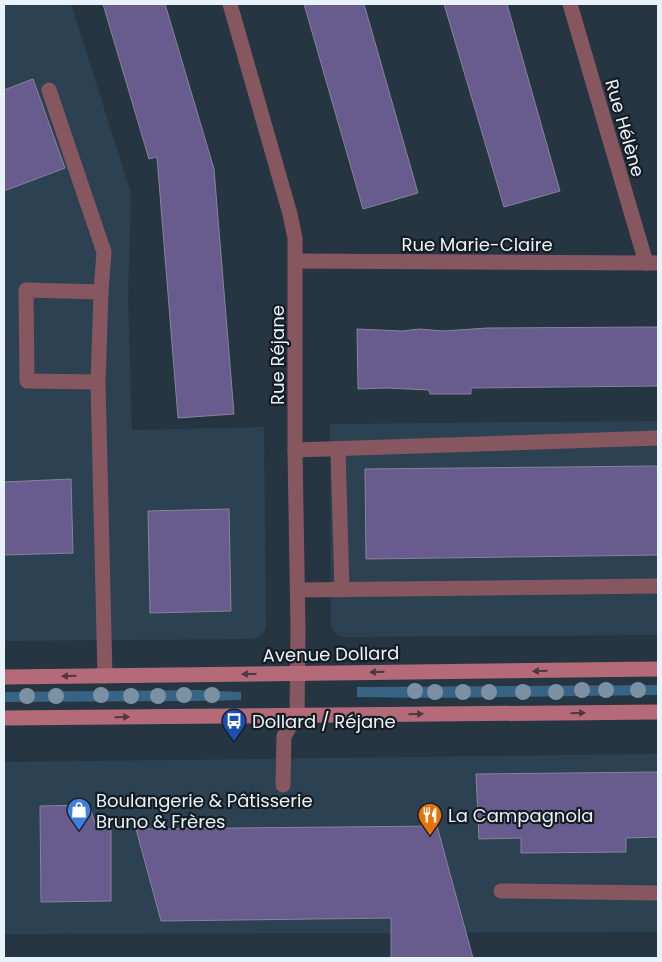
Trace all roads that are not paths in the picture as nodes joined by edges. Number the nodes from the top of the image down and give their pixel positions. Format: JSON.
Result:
{"nodes":[{"id":1,"x":230,"y":4,"type":"edge"},
{"id":2,"x":570,"y":4,"type":"edge"},
{"id":3,"x":49,"y":90,"type":"dead end"},
{"id":4,"x":296,"y":261,"type":"junction"},
{"id":5,"x":652,"y":263,"type":"edge"},
{"id":6,"x":100,"y":292,"type":"junction"},
{"id":7,"x":98,"y":382,"type":"junction"},
{"id":8,"x":658,"y":438,"type":"edge"},
{"id":9,"x":338,"y":449,"type":"junction"},
{"id":10,"x":295,"y":450,"type":"junction"},
{"id":11,"x":658,"y":586,"type":"edge"},
{"id":12,"x":298,"y":590,"type":"junction"},
{"id":13,"x":342,"y":590,"type":"junction"},
{"id":14,"x":658,"y":669,"type":"edge"},
{"id":15,"x":298,"y":673,"type":"junction"},
{"id":16,"x":105,"y":676,"type":"junction"},
{"id":17,"x":4,"y":677,"type":"edge"},
{"id":18,"x":658,"y":712,"type":"edge"},
{"id":19,"x":297,"y":715,"type":"junction"},
{"id":20,"x":4,"y":718,"type":"edge"},
{"id":21,"x":284,"y":785,"type":"dead end"},
{"id":22,"x":501,"y":891,"type":"dead end"},
{"id":23,"x":658,"y":893,"type":"edge"}],
"edges":[{"from":1,"to":4,"type":"street","name":"Rue Réjane"},
{"from":2,"to":5,"type":"street","name":"Rue Hélène"},
{"from":3,"to":6,"type":"street"},
{"from":4,"to":5,"type":"street","name":"Rue Marie-Claire"},
{"from":4,"to":10,"type":"street","name":"Rue Réjane"},
{"from":6,"to":7,"type":"street"},
{"from":6,"to":7,"type":"street"},
{"from":7,"to":16,"type":"street"},
{"from":8,"to":9,"type":"street"},
{"from":9,"to":10,"type":"street"},
{"from":9,"to":13,"type":"street"},
{"from":10,"to":12,"type":"street","name":"Rue Réjane"},
{"from":11,"to":13,"type":"street"},
{"from":12,"to":13,"type":"street"},
{"from":12,"to":15,"type":"street","name":"Rue Réjane"},
{"from":14,"to":15,"type":"main road","name":"Avenue Dollard","one_way":true},
{"from":15,"to":16,"type":"main road","name":"Avenue Dollard","one_way":true},
{"from":15,"to":19,"type":"street","name":"Rue Réjane"},
{"from":16,"to":17,"type":"main road","name":"Avenue Dollard","one_way":true},
{"from":19,"to":18,"type":"main road","one_way":true},
{"from":20,"to":19,"type":"main road","one_way":true},
{"from":19,"to":21,"type":"street"},
{"from":22,"to":23,"type":"street"}]}
